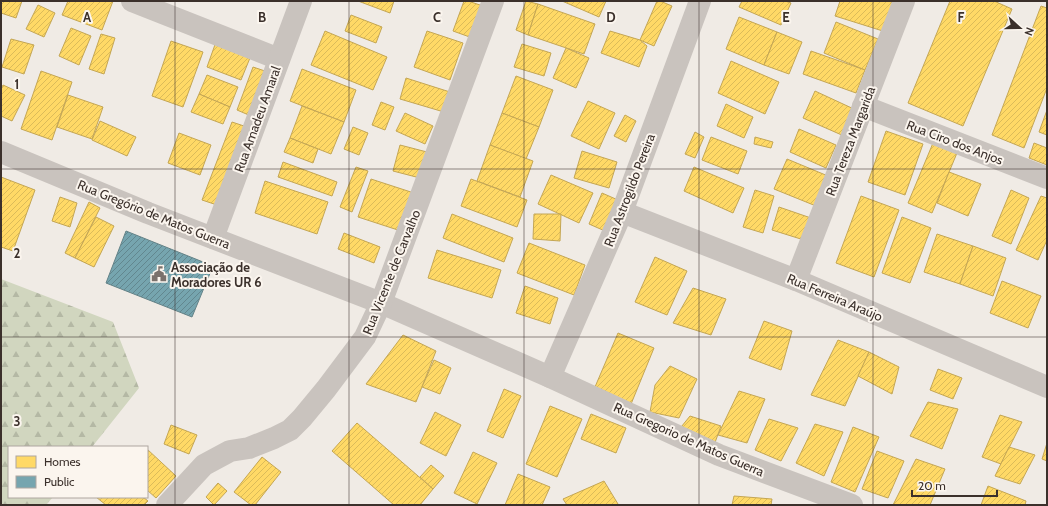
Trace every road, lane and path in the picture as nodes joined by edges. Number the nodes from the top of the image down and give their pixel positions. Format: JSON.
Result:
{"nodes":[{"id":1,"x":132,"y":1,"type":"edge"},
{"id":2,"x":301,"y":1,"type":"edge"},
{"id":3,"x":493,"y":1,"type":"edge"},
{"id":4,"x":700,"y":1,"type":"edge"},
{"id":5,"x":904,"y":1,"type":"edge"},
{"id":6,"x":156,"y":5,"type":"edge"},
{"id":7,"x":279,"y":59,"type":"junction"},
{"id":8,"x":863,"y":106,"type":"junction"},
{"id":9,"x":1,"y":152,"type":"edge"},
{"id":10,"x":1047,"y":178,"type":"edge"},
{"id":11,"x":622,"y":212,"type":"junction"},
{"id":12,"x":213,"y":238,"type":"junction"},
{"id":13,"x":796,"y":280,"type":"junction"},
{"id":14,"x":381,"y":303,"type":"junction"},
{"id":15,"x":550,"y":377,"type":"junction"},
{"id":16,"x":1047,"y":387,"type":"edge"},
{"id":17,"x":167,"y":505,"type":"edge"},
{"id":18,"x":852,"y":505,"type":"edge"}],
"edges":[{"from":1,"to":6,"type":"street"},
{"from":2,"to":7,"type":"street","name":"Rua Amadeu Amaral"},
{"from":3,"to":14,"type":"street","name":"Rua Vicente de Carvalho"},
{"from":4,"to":11,"type":"street","name":"Rua Astrogildo Pereira"},
{"from":5,"to":8,"type":"street","name":"Rua Tereza Margarida"},
{"from":6,"to":7,"type":"street"},
{"from":7,"to":12,"type":"street","name":"Rua Amadeu Amaral"},
{"from":8,"to":10,"type":"street","name":"Rua Ciro dos Anjos"},
{"from":8,"to":13,"type":"street","name":"Rua Tereza Margarida"},
{"from":9,"to":12,"type":"street","name":"Rua Gregório de Matos Guerra"},
{"from":11,"to":13,"type":"street","name":"Rua Ferreira Araújo"},
{"from":11,"to":15,"type":"street","name":"Rua Astrogildo Pereira"},
{"from":12,"to":14,"type":"street","name":"Rua Gregório de Matos Guerra"},
{"from":13,"to":16,"type":"street","name":"Rua Ferreira Araújo"},
{"from":14,"to":15,"type":"street","name":"Rua Gregório de Matos Guerra"},
{"from":14,"to":17,"type":"street","name":"Rua Vicente de Carvalho"},
{"from":15,"to":18,"type":"street","name":"Rua Gregorio de Matos Guerra"}]}
